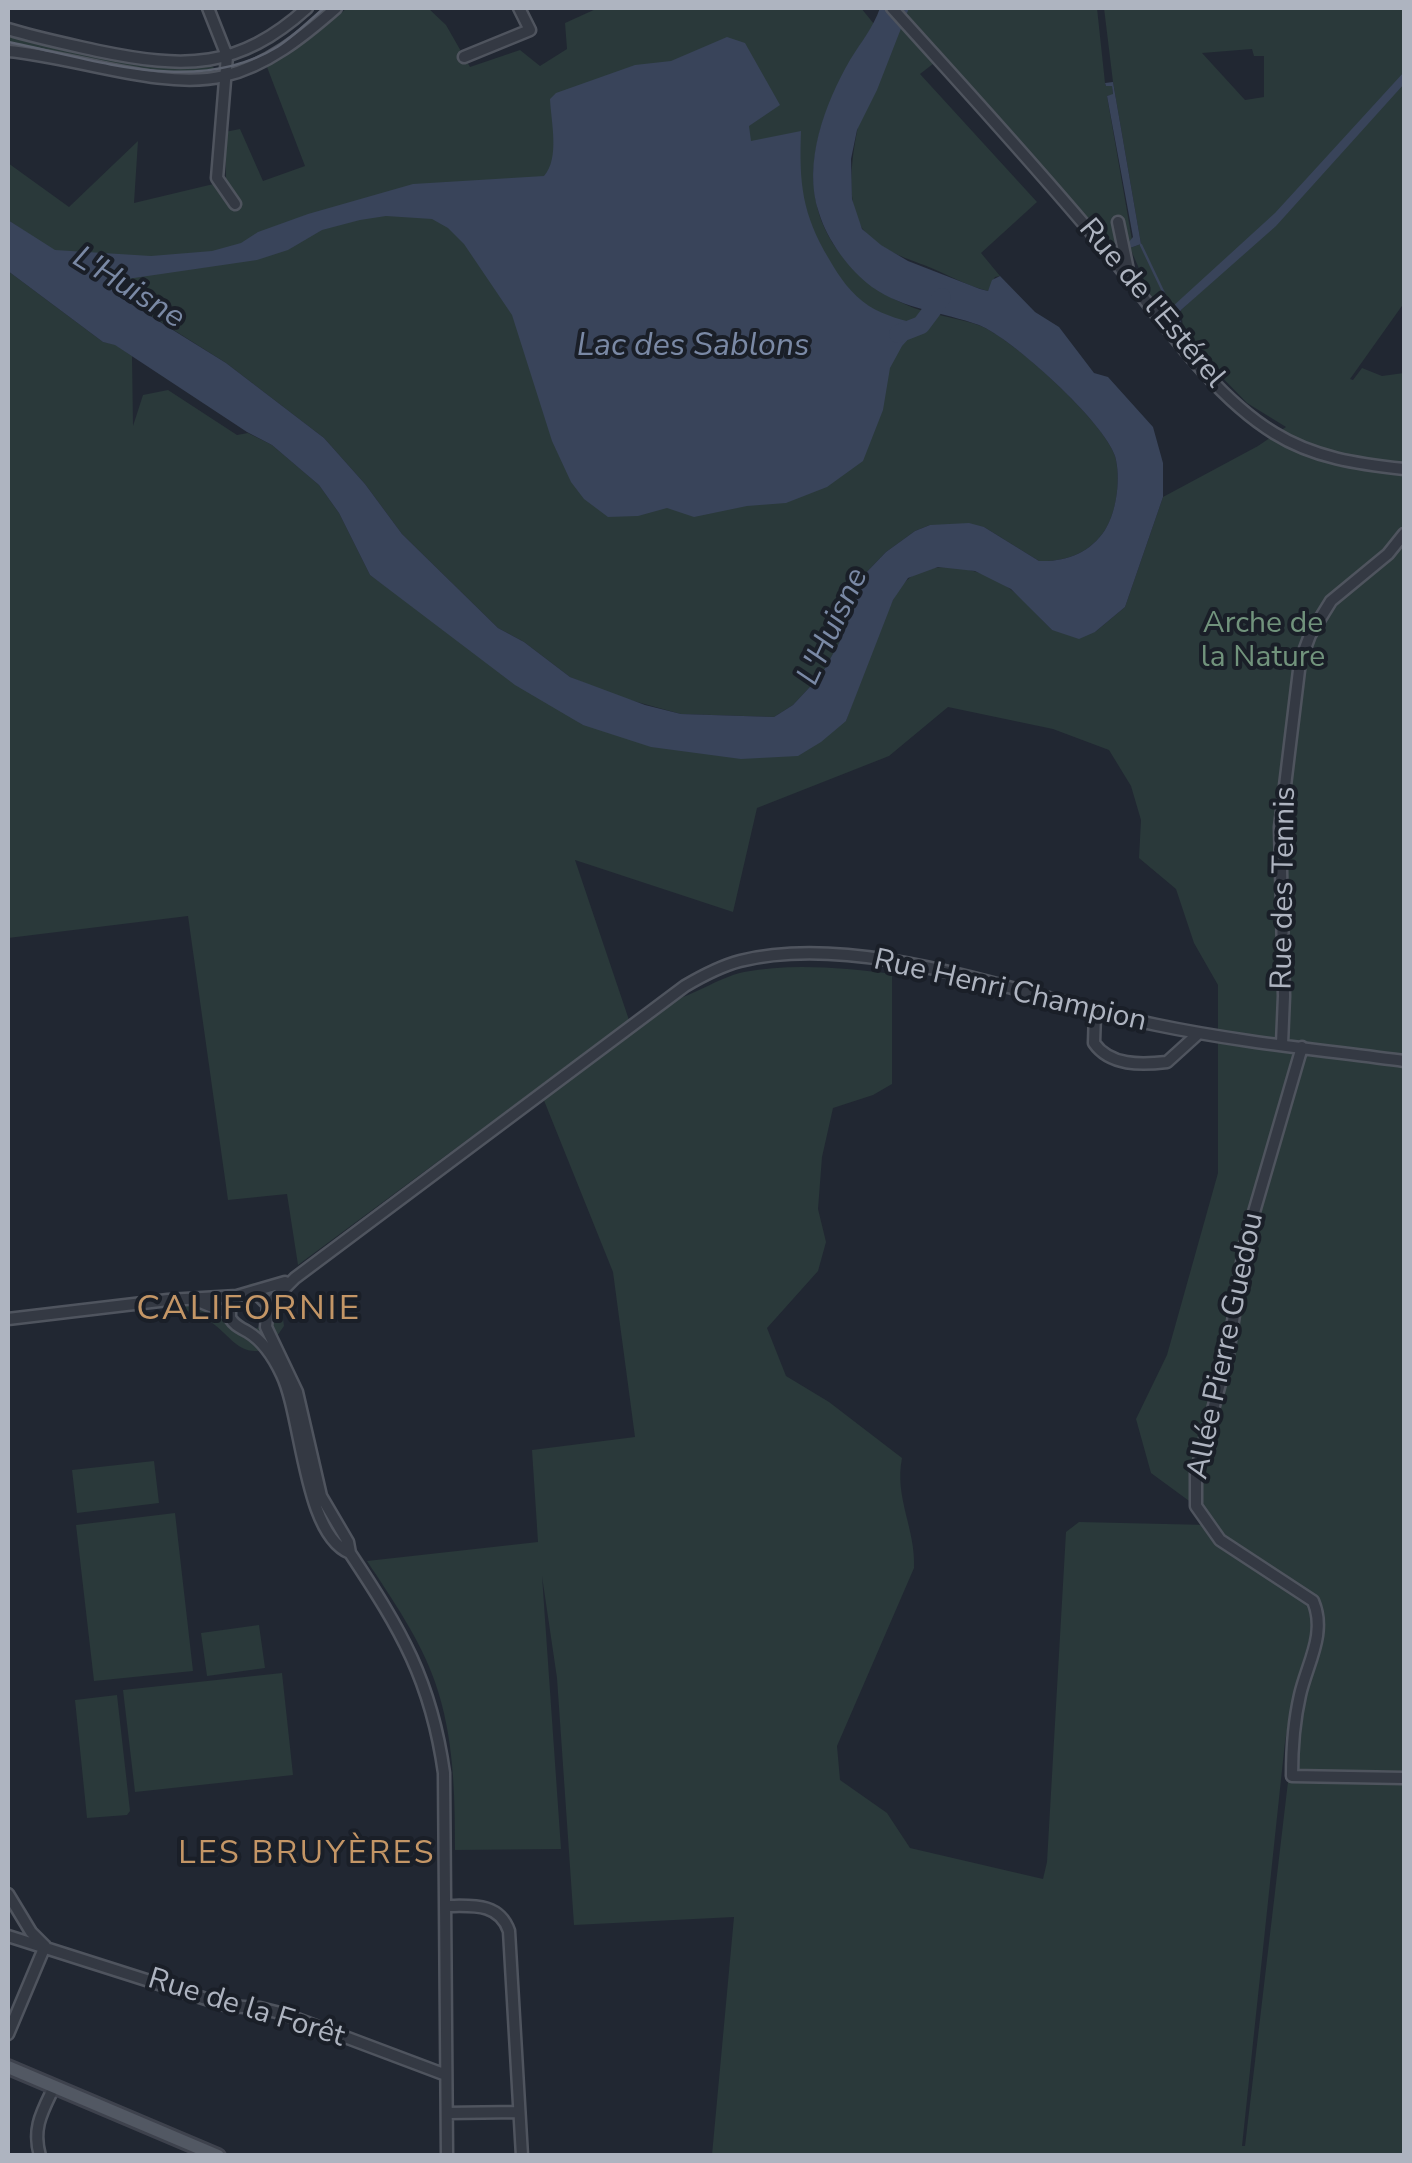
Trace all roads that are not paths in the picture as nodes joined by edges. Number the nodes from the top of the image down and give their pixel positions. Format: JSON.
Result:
{"nodes":[{"id":1,"x":208,"y":8,"type":"edge"},
{"id":2,"x":307,"y":8,"type":"edge"},
{"id":3,"x":336,"y":8,"type":"edge"},
{"id":4,"x":519,"y":8,"type":"edge"},
{"id":5,"x":892,"y":8,"type":"edge"},
{"id":6,"x":8,"y":29,"type":"edge"},
{"id":7,"x":8,"y":51,"type":"edge"},
{"id":8,"x":228,"y":56,"type":"junction"},
{"id":9,"x":464,"y":58,"type":"dead end"},
{"id":10,"x":226,"y":76,"type":"junction"},
{"id":11,"x":234,"y":204,"type":"dead end"},
{"id":12,"x":1118,"y":222,"type":"dead end"},
{"id":13,"x":1130,"y":282,"type":"junction"},
{"id":14,"x":1404,"y":469,"type":"edge"},
{"id":15,"x":1404,"y":534,"type":"edge"},
{"id":16,"x":1095,"y":1013,"type":"junction"},
{"id":17,"x":1174,"y":1028,"type":"junction"},
{"id":18,"x":1199,"y":1033,"type":"junction"},
{"id":19,"x":1282,"y":1044,"type":"junction"},
{"id":20,"x":1302,"y":1047,"type":"junction"},
{"id":21,"x":1180,"y":1052,"type":"junction"},
{"id":22,"x":1404,"y":1061,"type":"edge"},
{"id":23,"x":296,"y":1278,"type":"junction"},
{"id":24,"x":255,"y":1292,"type":"junction"},
{"id":25,"x":237,"y":1296,"type":"junction"},
{"id":26,"x":190,"y":1298,"type":"junction"},
{"id":27,"x":268,"y":1305,"type":"junction"},
{"id":28,"x":230,"y":1314,"type":"junction"},
{"id":29,"x":8,"y":1320,"type":"edge"},
{"id":30,"x":267,"y":1320,"type":"junction"},
{"id":31,"x":246,"y":1331,"type":"junction"},
{"id":32,"x":350,"y":1553,"type":"junction"},
{"id":33,"x":1404,"y":1778,"type":"edge"},
{"id":34,"x":8,"y":1894,"type":"edge"},
{"id":35,"x":446,"y":1906,"type":"junction"},
{"id":36,"x":8,"y":1936,"type":"edge"},
{"id":37,"x":44,"y":1946,"type":"junction"},
{"id":38,"x":8,"y":2034,"type":"edge"},
{"id":39,"x":8,"y":2067,"type":"edge"},
{"id":40,"x":446,"y":2075,"type":"junction"},
{"id":41,"x":54,"y":2087,"type":"junction"},
{"id":42,"x":519,"y":2112,"type":"junction"},
{"id":43,"x":447,"y":2114,"type":"junction"},
{"id":44,"x":40,"y":2156,"type":"edge"},
{"id":45,"x":218,"y":2156,"type":"edge"},
{"id":46,"x":447,"y":2156,"type":"edge"},
{"id":47,"x":522,"y":2156,"type":"edge"}],
"edges":[{"from":1,"to":8,"type":"street"},
{"from":2,"to":8,"type":"street"},
{"from":3,"to":10,"type":"street"},
{"from":4,"to":9,"type":"street"},
{"from":5,"to":13,"type":"street","name":"Rue de l'Estérel"},
{"from":6,"to":8,"type":"street"},
{"from":7,"to":10,"type":"street"},
{"from":8,"to":10,"type":"street"},
{"from":10,"to":11,"type":"street"},
{"from":12,"to":13,"type":"street"},
{"from":13,"to":14,"type":"street","name":"Rue de l'Estérel"},
{"from":15,"to":19,"type":"street","name":"Rue des Tennis"},
{"from":16,"to":17,"type":"street","name":"Rue Henri Champion"},
{"from":16,"to":21,"type":"street"},
{"from":16,"to":23,"type":"street","name":"Rue Henri Champion"},
{"from":17,"to":18,"type":"street","name":"Rue Henri Champion"},
{"from":17,"to":21,"type":"street"},
{"from":18,"to":19,"type":"street","name":"Rue Henri Champion"},
{"from":18,"to":21,"type":"street"},
{"from":19,"to":20,"type":"street","name":"Rue Henri Champion"},
{"from":20,"to":22,"type":"street","name":"Rue Henri Champion"},
{"from":20,"to":33,"type":"street","name":"Allée Pierre Guedou"},
{"from":23,"to":24,"type":"street","name":"Rue Henri Champion"},
{"from":23,"to":27,"type":"street","name":"Rue Henri Champion"},
{"from":24,"to":25,"type":"street"},
{"from":24,"to":27,"type":"street"},
{"from":25,"to":26,"type":"street"},
{"from":25,"to":28,"type":"street"},
{"from":26,"to":28,"type":"street"},
{"from":26,"to":29,"type":"street"},
{"from":27,"to":30,"type":"street"},
{"from":28,"to":31,"type":"street"},
{"from":30,"to":31,"type":"street"},
{"from":30,"to":32,"type":"street"},
{"from":31,"to":32,"type":"street"},
{"from":32,"to":35,"type":"street"},
{"from":34,"to":37,"type":"street"},
{"from":35,"to":40,"type":"street"},
{"from":35,"to":42,"type":"street"},
{"from":36,"to":37,"type":"street","name":"Rue de la Forêt"},
{"from":37,"to":38,"type":"street"},
{"from":37,"to":40,"type":"street","name":"Rue de la Forêt"},
{"from":39,"to":41,"type":"main road"},
{"from":40,"to":43,"type":"street"},
{"from":41,"to":44,"type":"street"},
{"from":41,"to":45,"type":"main road"},
{"from":42,"to":43,"type":"street"},
{"from":42,"to":47,"type":"street"},
{"from":43,"to":46,"type":"street"}]}
